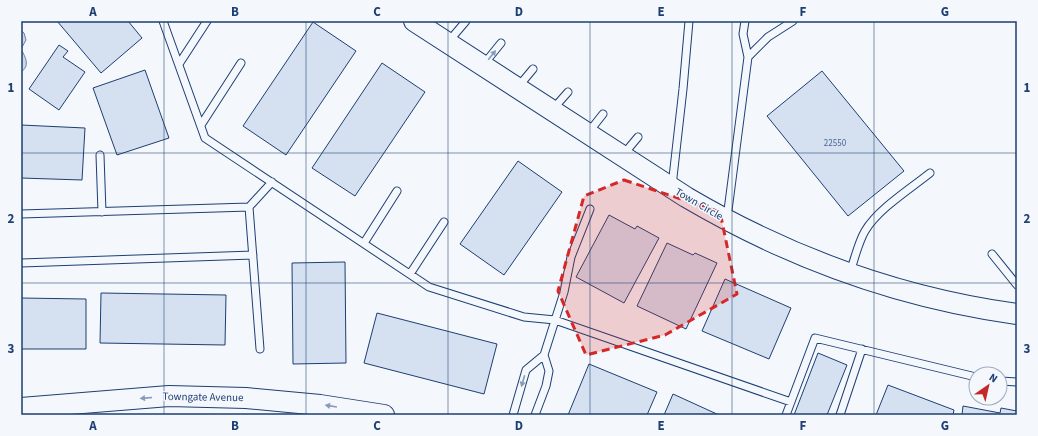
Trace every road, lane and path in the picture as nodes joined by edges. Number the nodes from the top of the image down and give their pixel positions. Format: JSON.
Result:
{"nodes":[{"id":1,"x":163,"y":21,"type":"edge"},
{"id":2,"x":207,"y":21,"type":"edge"},
{"id":3,"x":414,"y":21,"type":"edge"},
{"id":4,"x":689,"y":21,"type":"edge"},
{"id":5,"x":745,"y":21,"type":"edge"},
{"id":6,"x":792,"y":21,"type":"edge"},
{"id":7,"x":466,"y":22,"type":"edge"},
{"id":8,"x":448,"y":43,"type":"junction"},
{"id":9,"x":501,"y":43,"type":"dead end"},
{"id":10,"x":748,"y":58,"type":"junction"},
{"id":11,"x":241,"y":63,"type":"dead end"},
{"id":12,"x":179,"y":64,"type":"junction"},
{"id":13,"x":483,"y":66,"type":"junction"},
{"id":14,"x":533,"y":69,"type":"dead end"},
{"id":15,"x":517,"y":88,"type":"junction"},
{"id":16,"x":568,"y":92,"type":"dead end"},
{"id":17,"x":551,"y":111,"type":"junction"},
{"id":18,"x":603,"y":114,"type":"dead end"},
{"id":19,"x":201,"y":125,"type":"junction"},
{"id":20,"x":587,"y":134,"type":"junction"},
{"id":21,"x":638,"y":137,"type":"dead end"},
{"id":22,"x":100,"y":155,"type":"dead end"},
{"id":23,"x":622,"y":157,"type":"junction"},
{"id":24,"x":930,"y":173,"type":"dead end"},
{"id":25,"x":272,"y":182,"type":"junction"},
{"id":26,"x":672,"y":188,"type":"junction"},
{"id":27,"x":397,"y":191,"type":"dead end"},
{"id":28,"x":249,"y":207,"type":"junction"},
{"id":29,"x":590,"y":209,"type":"dead end"},
{"id":30,"x":102,"y":212,"type":"junction"},
{"id":31,"x":21,"y":214,"type":"edge"},
{"id":32,"x":727,"y":220,"type":"junction"},
{"id":33,"x":444,"y":222,"type":"dead end"},
{"id":34,"x":364,"y":243,"type":"junction"},
{"id":35,"x":992,"y":254,"type":"dead end"},
{"id":36,"x":253,"y":255,"type":"junction"},
{"id":37,"x":21,"y":263,"type":"edge"},
{"id":38,"x":410,"y":274,"type":"junction"},
{"id":39,"x":850,"y":274,"type":"junction"},
{"id":40,"x":1017,"y":284,"type":"edge"},
{"id":41,"x":1017,"y":314,"type":"edge"},
{"id":42,"x":555,"y":320,"type":"junction"},
{"id":43,"x":862,"y":349,"type":"junction"},
{"id":44,"x":260,"y":350,"type":"dead end"},
{"id":45,"x":544,"y":355,"type":"junction"},
{"id":46,"x":968,"y":376,"type":"edge"},
{"id":47,"x":791,"y":402,"type":"junction"},
{"id":48,"x":21,"y":408,"type":"edge"},
{"id":49,"x":384,"y":415,"type":"edge"},
{"id":50,"x":513,"y":415,"type":"edge"},
{"id":51,"x":535,"y":415,"type":"edge"},
{"id":52,"x":786,"y":415,"type":"edge"},
{"id":53,"x":840,"y":415,"type":"edge"}],
"edges":[{"from":1,"to":12,"type":"lane"},
{"from":2,"to":12,"type":"lane"},
{"from":3,"to":8,"type":"street","name":"Town Circle"},
{"from":4,"to":26,"type":"lane"},
{"from":5,"to":10,"type":"lane"},
{"from":6,"to":10,"type":"lane"},
{"from":7,"to":8,"type":"lane"},
{"from":8,"to":13,"type":"street","name":"Town Circle"},
{"from":13,"to":9,"type":"lane","one_way":true},
{"from":10,"to":32,"type":"lane"},
{"from":11,"to":19,"type":"lane"},
{"from":12,"to":19,"type":"lane"},
{"from":13,"to":15,"type":"street","name":"Town Circle"},
{"from":14,"to":15,"type":"lane"},
{"from":15,"to":17,"type":"street","name":"Town Circle"},
{"from":16,"to":17,"type":"lane"},
{"from":17,"to":20,"type":"street","name":"Town Circle"},
{"from":18,"to":20,"type":"lane"},
{"from":19,"to":25,"type":"lane"},
{"from":20,"to":23,"type":"street","name":"Town Circle"},
{"from":21,"to":23,"type":"lane"},
{"from":22,"to":30,"type":"lane"},
{"from":23,"to":26,"type":"street","name":"Town Circle"},
{"from":24,"to":39,"type":"lane"},
{"from":25,"to":28,"type":"lane"},
{"from":25,"to":34,"type":"lane"},
{"from":26,"to":32,"type":"street","name":"Town Circle"},
{"from":27,"to":34,"type":"lane"},
{"from":28,"to":30,"type":"lane"},
{"from":28,"to":36,"type":"lane"},
{"from":29,"to":42,"type":"lane"},
{"from":30,"to":31,"type":"lane"},
{"from":32,"to":39,"type":"street","name":"Town Circle"},
{"from":33,"to":38,"type":"lane"},
{"from":34,"to":38,"type":"lane"},
{"from":35,"to":40,"type":"lane"},
{"from":36,"to":37,"type":"lane"},
{"from":36,"to":44,"type":"lane"},
{"from":38,"to":42,"type":"lane"},
{"from":39,"to":41,"type":"street","name":"Town Circle"},
{"from":42,"to":45,"type":"lane"},
{"from":42,"to":47,"type":"lane"},
{"from":43,"to":46,"type":"lane"},
{"from":43,"to":47,"type":"lane"},
{"from":43,"to":53,"type":"lane"},
{"from":45,"to":50,"type":"lane","one_way":true},
{"from":45,"to":51,"type":"lane"},
{"from":47,"to":52,"type":"lane"},
{"from":49,"to":48,"type":"street","name":"Towngate Avenue","one_way":true}]}
